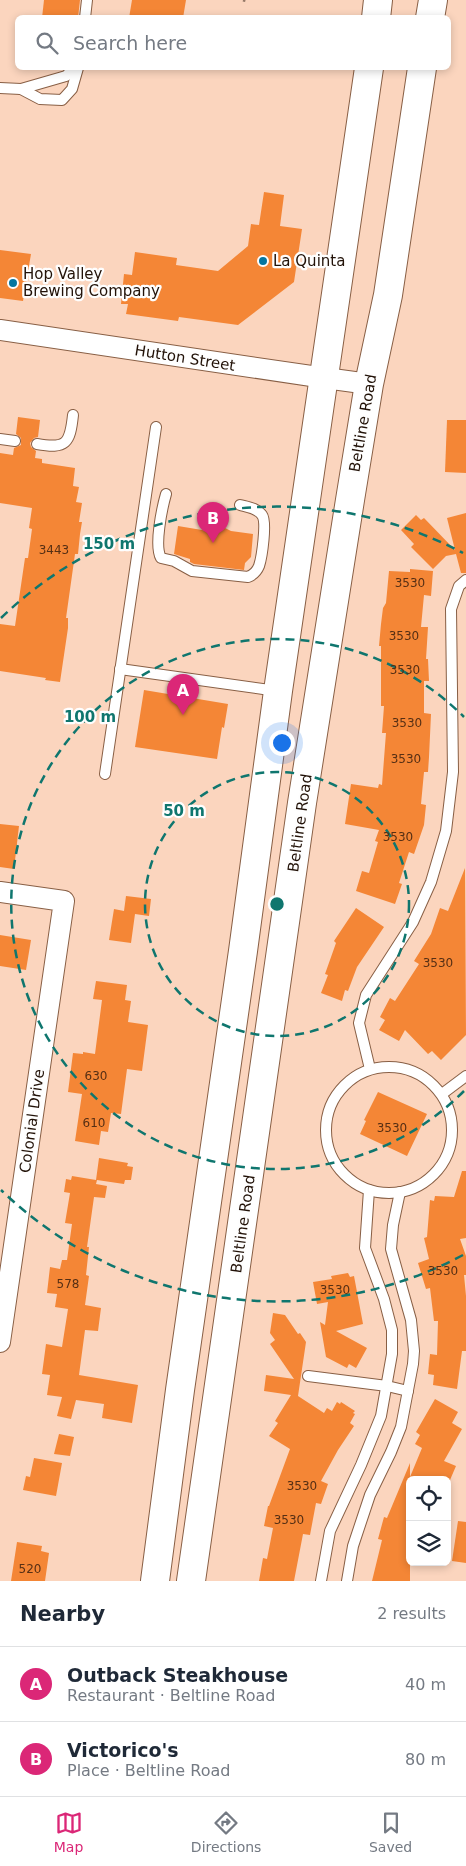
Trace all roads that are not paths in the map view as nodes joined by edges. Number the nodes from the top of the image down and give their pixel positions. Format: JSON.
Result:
{"nodes":[{"id":1,"x":87,"y":0,"type":"edge"},
{"id":2,"x":378,"y":0,"type":"edge"},
{"id":3,"x":433,"y":0,"type":"edge"},
{"id":4,"x":85,"y":15,"type":"edge"},
{"id":5,"x":376,"y":15,"type":"edge"},
{"id":6,"x":430,"y":15,"type":"edge"},
{"id":7,"x":74,"y":70,"type":"edge"},
{"id":8,"x":76,"y":70,"type":"edge"},
{"id":9,"x":369,"y":70,"type":"edge"},
{"id":10,"x":422,"y":70,"type":"edge"},
{"id":11,"x":0,"y":88,"type":"edge"},
{"id":12,"x":21,"y":89,"type":"junction"},
{"id":13,"x":0,"y":330,"type":"edge"},
{"id":14,"x":325,"y":378,"type":"junction"},
{"id":15,"x":369,"y":384,"type":"junction"},
{"id":16,"x":73,"y":415,"type":"dead end"},
{"id":17,"x":156,"y":427,"type":"dead end"},
{"id":18,"x":0,"y":439,"type":"edge"},
{"id":19,"x":14,"y":441,"type":"dead end"},
{"id":20,"x":37,"y":444,"type":"dead end"},
{"id":21,"x":166,"y":494,"type":"dead end"},
{"id":22,"x":240,"y":505,"type":"dead end"},
{"id":23,"x":466,"y":580,"type":"edge"},
{"id":24,"x":120,"y":669,"type":"junction"},
{"id":25,"x":278,"y":691,"type":"junction"},
{"id":26,"x":105,"y":774,"type":"dead end"},
{"id":27,"x":0,"y":892,"type":"edge"},
{"id":28,"x":370,"y":1069,"type":"junction"},
{"id":29,"x":466,"y":1076,"type":"edge"},
{"id":30,"x":442,"y":1094,"type":"junction"},
{"id":31,"x":369,"y":1190,"type":"junction"},
{"id":32,"x":400,"y":1192,"type":"junction"},
{"id":33,"x":0,"y":1342,"type":"edge"},
{"id":34,"x":308,"y":1376,"type":"dead end"},
{"id":35,"x":386,"y":1386,"type":"junction"},
{"id":36,"x":408,"y":1391,"type":"junction"},
{"id":37,"x":155,"y":1581,"type":"edge"},
{"id":38,"x":191,"y":1581,"type":"edge"},
{"id":39,"x":321,"y":1581,"type":"edge"},
{"id":40,"x":347,"y":1581,"type":"edge"}],
"edges":[{"from":1,"to":4,"type":"lane"},
{"from":2,"to":5,"type":"main road"},
{"from":3,"to":6,"type":"main road"},
{"from":7,"to":12,"type":"lane"},
{"from":8,"to":12,"type":"lane"},
{"from":9,"to":14,"type":"main road"},
{"from":10,"to":15,"type":"main road","name":"Beltline Road"},
{"from":11,"to":12,"type":"lane"},
{"from":13,"to":14,"type":"street","name":"Hutton Street"},
{"from":14,"to":15,"type":"street","name":"Hutton Street"},
{"from":14,"to":25,"type":"main road"},
{"from":15,"to":38,"type":"main road","name":"Beltline Road"},
{"from":16,"to":20,"type":"lane"},
{"from":17,"to":24,"type":"lane"},
{"from":18,"to":19,"type":"lane"},
{"from":21,"to":22,"type":"lane"},
{"from":23,"to":28,"type":"lane"},
{"from":24,"to":25,"type":"lane"},
{"from":24,"to":26,"type":"lane"},
{"from":25,"to":37,"type":"main road"},
{"from":27,"to":33,"type":"street","name":"Colonial Drive"},
{"from":28,"to":30,"type":"lane"},
{"from":28,"to":31,"type":"lane"},
{"from":29,"to":30,"type":"lane"},
{"from":30,"to":32,"type":"lane"},
{"from":31,"to":32,"type":"lane"},
{"from":31,"to":35,"type":"lane"},
{"from":32,"to":36,"type":"lane"},
{"from":34,"to":35,"type":"lane"},
{"from":35,"to":36,"type":"lane"},
{"from":35,"to":39,"type":"lane"},
{"from":36,"to":40,"type":"lane"}]}
